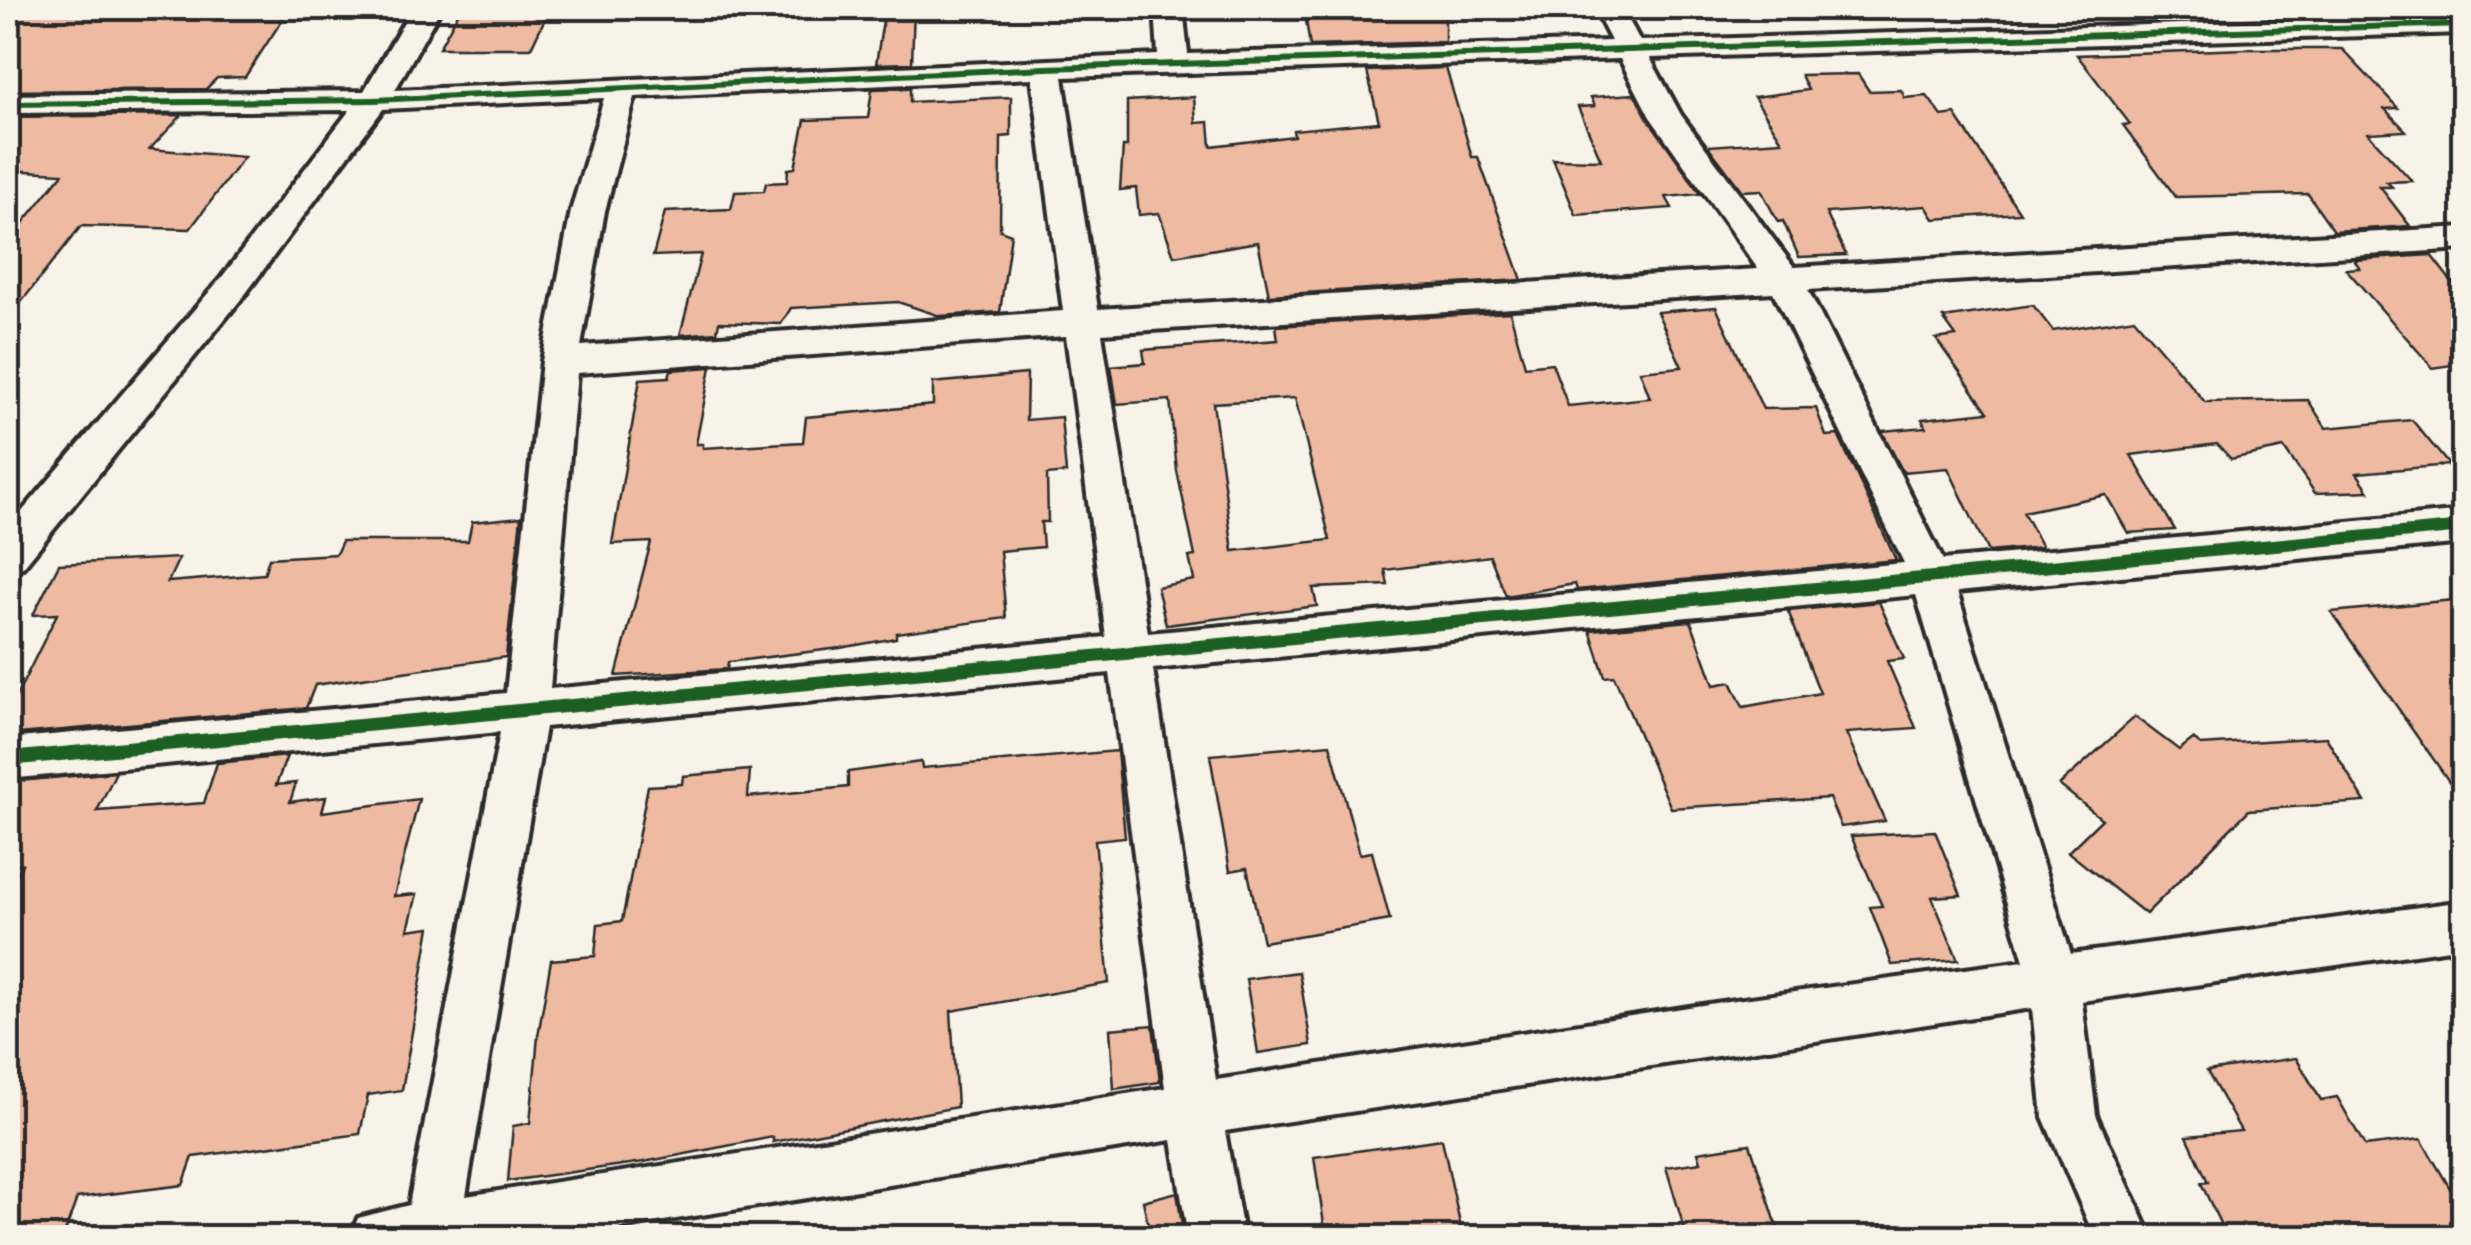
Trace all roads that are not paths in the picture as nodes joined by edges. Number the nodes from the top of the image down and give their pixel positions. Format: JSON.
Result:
{"nodes":[{"id":1,"x":426,"y":8,"type":"edge"},
{"id":2,"x":1168,"y":8,"type":"edge"},
{"id":3,"x":1608,"y":8,"type":"edge"},
{"id":4,"x":2464,"y":24,"type":"edge"},
{"id":5,"x":1629,"y":50,"type":"junction"},
{"id":6,"x":1174,"y":64,"type":"junction"},
{"id":7,"x":1046,"y":68,"type":"junction"},
{"id":8,"x":622,"y":89,"type":"junction"},
{"id":9,"x":374,"y":100,"type":"junction"},
{"id":10,"x":8,"y":104,"type":"edge"},
{"id":11,"x":2464,"y":238,"type":"edge"},
{"id":12,"x":1786,"y":282,"type":"junction"},
{"id":13,"x":1085,"y":322,"type":"junction"},
{"id":14,"x":560,"y":361,"type":"junction"},
{"id":15,"x":2464,"y":527,"type":"edge"},
{"id":16,"x":8,"y":556,"type":"edge"},
{"id":17,"x":1932,"y":578,"type":"junction"},
{"id":18,"x":1128,"y":652,"type":"junction"},
{"id":19,"x":526,"y":711,"type":"junction"},
{"id":20,"x":8,"y":758,"type":"edge"},
{"id":21,"x":2464,"y":924,"type":"edge"},
{"id":22,"x":2054,"y":982,"type":"junction"},
{"id":23,"x":1194,"y":1109,"type":"junction"},
{"id":24,"x":432,"y":1233,"type":"edge"},
{"id":25,"x":378,"y":1238,"type":"edge"},
{"id":26,"x":1216,"y":1238,"type":"edge"},
{"id":27,"x":2124,"y":1238,"type":"edge"}],
"edges":[{"from":1,"to":9,"type":"street"},
{"from":2,"to":6,"type":"street"},
{"from":3,"to":5,"type":"street"},
{"from":4,"to":5,"type":"street"},
{"from":5,"to":6,"type":"street"},
{"from":5,"to":12,"type":"street"},
{"from":6,"to":7,"type":"street"},
{"from":7,"to":8,"type":"street"},
{"from":7,"to":13,"type":"street"},
{"from":8,"to":9,"type":"street"},
{"from":8,"to":14,"type":"street"},
{"from":9,"to":10,"type":"street"},
{"from":9,"to":16,"type":"street"},
{"from":11,"to":12,"type":"street"},
{"from":12,"to":13,"type":"street"},
{"from":12,"to":17,"type":"street"},
{"from":13,"to":14,"type":"street"},
{"from":13,"to":18,"type":"street"},
{"from":14,"to":19,"type":"street"},
{"from":15,"to":17,"type":"street"},
{"from":17,"to":18,"type":"street"},
{"from":17,"to":22,"type":"street"},
{"from":18,"to":19,"type":"street"},
{"from":18,"to":23,"type":"street"},
{"from":19,"to":20,"type":"street"},
{"from":19,"to":24,"type":"street"},
{"from":21,"to":22,"type":"street"},
{"from":22,"to":23,"type":"street"},
{"from":22,"to":27,"type":"street"},
{"from":23,"to":24,"type":"street"},
{"from":23,"to":26,"type":"street"},
{"from":24,"to":25,"type":"street"}]}
